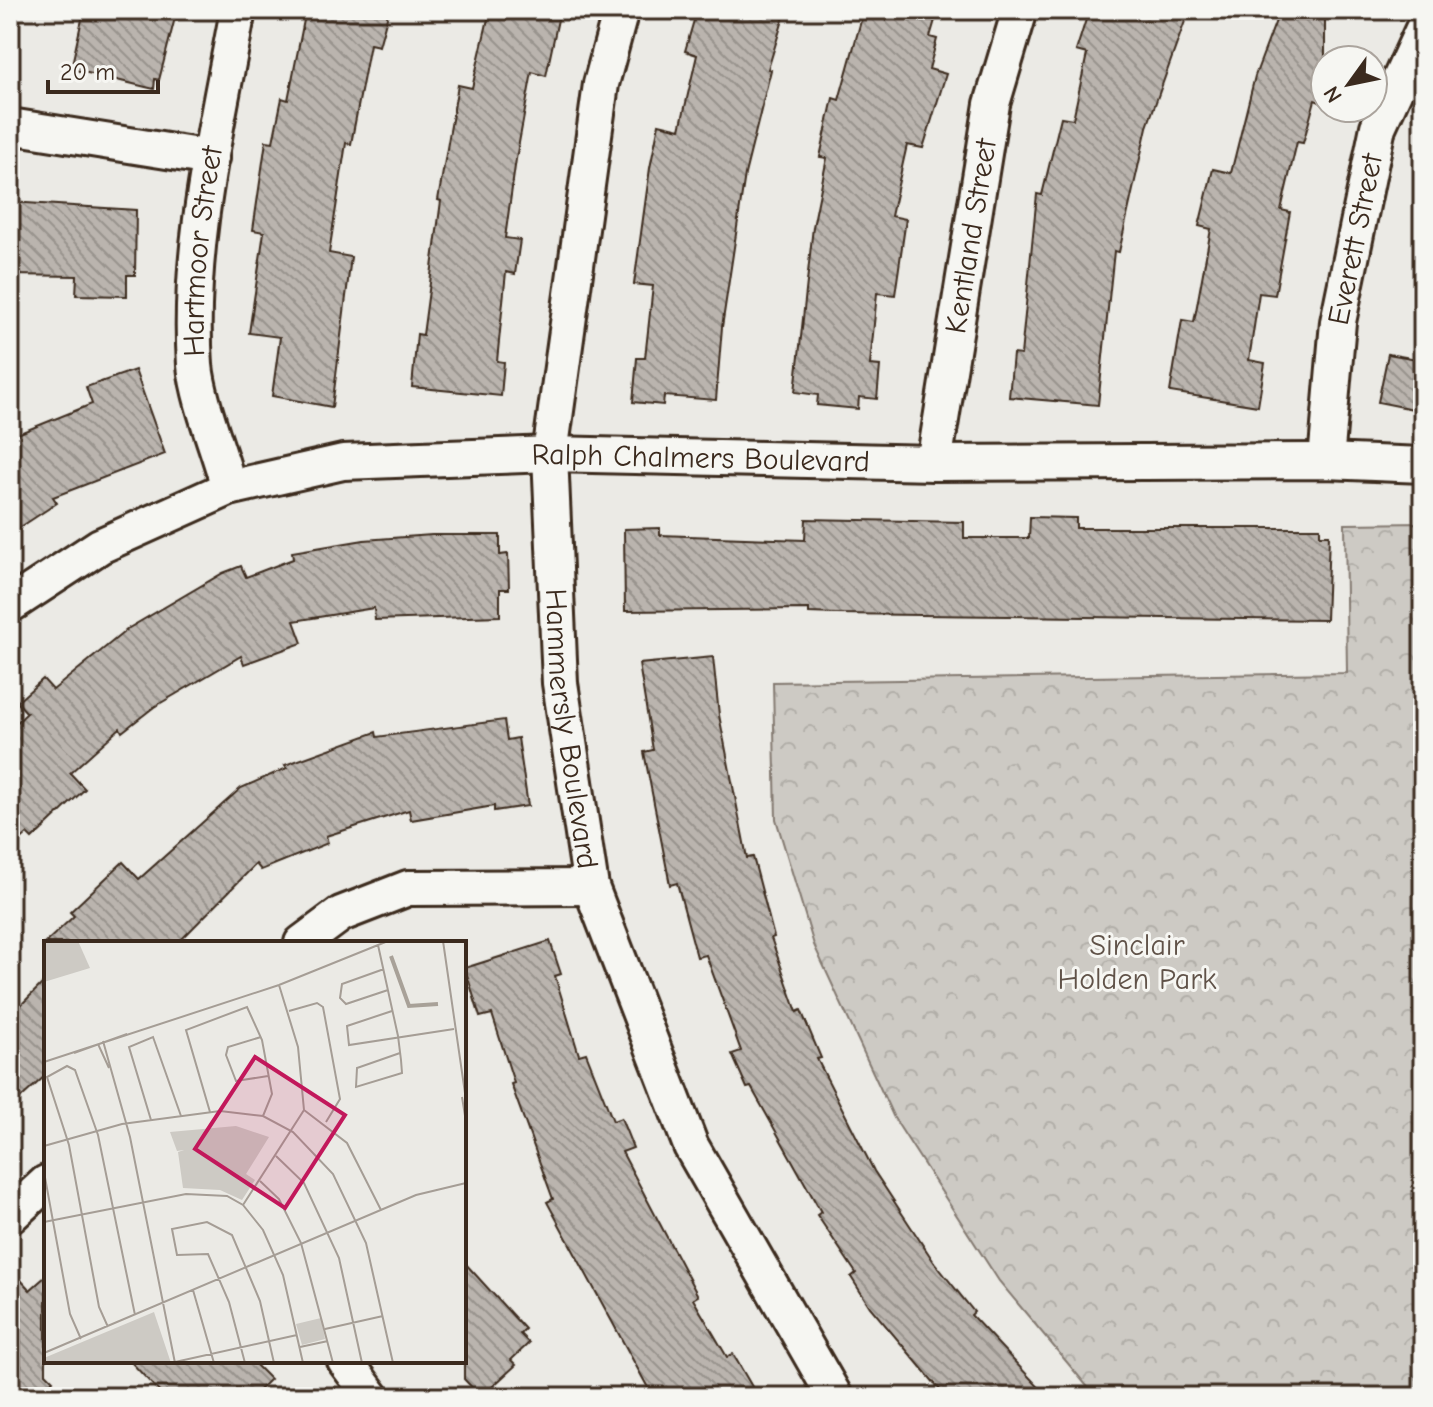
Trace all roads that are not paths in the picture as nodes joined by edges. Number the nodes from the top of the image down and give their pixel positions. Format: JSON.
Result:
{"nodes":[{"id":1,"x":238,"y":10,"type":"edge"},
{"id":2,"x":621,"y":10,"type":"edge"},
{"id":3,"x":1020,"y":10,"type":"edge"},
{"id":4,"x":1423,"y":29,"type":"edge"},
{"id":5,"x":10,"y":126,"type":"edge"},
{"id":6,"x":211,"y":158,"type":"junction"},
{"id":7,"x":550,"y":454,"type":"junction"},
{"id":8,"x":1326,"y":461,"type":"junction"},
{"id":9,"x":934,"y":463,"type":"junction"},
{"id":10,"x":1423,"y":465,"type":"edge"},
{"id":11,"x":229,"y":488,"type":"junction"},
{"id":12,"x":10,"y":605,"type":"edge"},
{"id":13,"x":591,"y":887,"type":"junction"},
{"id":14,"x":305,"y":941,"type":"edge"},
{"id":15,"x":44,"y":1185,"type":"edge"},
{"id":16,"x":10,"y":1216,"type":"edge"},
{"id":17,"x":346,"y":1363,"type":"edge"},
{"id":18,"x":372,"y":1397,"type":"edge"},
{"id":19,"x":835,"y":1397,"type":"edge"}],
"edges":[{"from":1,"to":6,"type":"street","name":"Hartmoor Street"},
{"from":2,"to":7,"type":"street","name":"Hammersly Boulevard"},
{"from":3,"to":9,"type":"street","name":"Kentland Street"},
{"from":4,"to":8,"type":"street","name":"Everett Street"},
{"from":5,"to":6,"type":"street"},
{"from":6,"to":11,"type":"street","name":"Hartmoor Street"},
{"from":7,"to":9,"type":"street","name":"Ralph Chalmers Boulevard"},
{"from":7,"to":11,"type":"street","name":"Ralph Chalmers Boulevard"},
{"from":7,"to":13,"type":"street","name":"Hammersly Boulevard"},
{"from":8,"to":9,"type":"street","name":"Ralph Chalmers Boulevard"},
{"from":8,"to":10,"type":"street","name":"Ralph Chalmers Boulevard"},
{"from":11,"to":12,"type":"street","name":"Ralph Chalmers Boulevard"},
{"from":13,"to":14,"type":"street"},
{"from":13,"to":19,"type":"street","name":"Hammersly Boulevard"},
{"from":15,"to":16,"type":"street"},
{"from":17,"to":18,"type":"street"}]}
